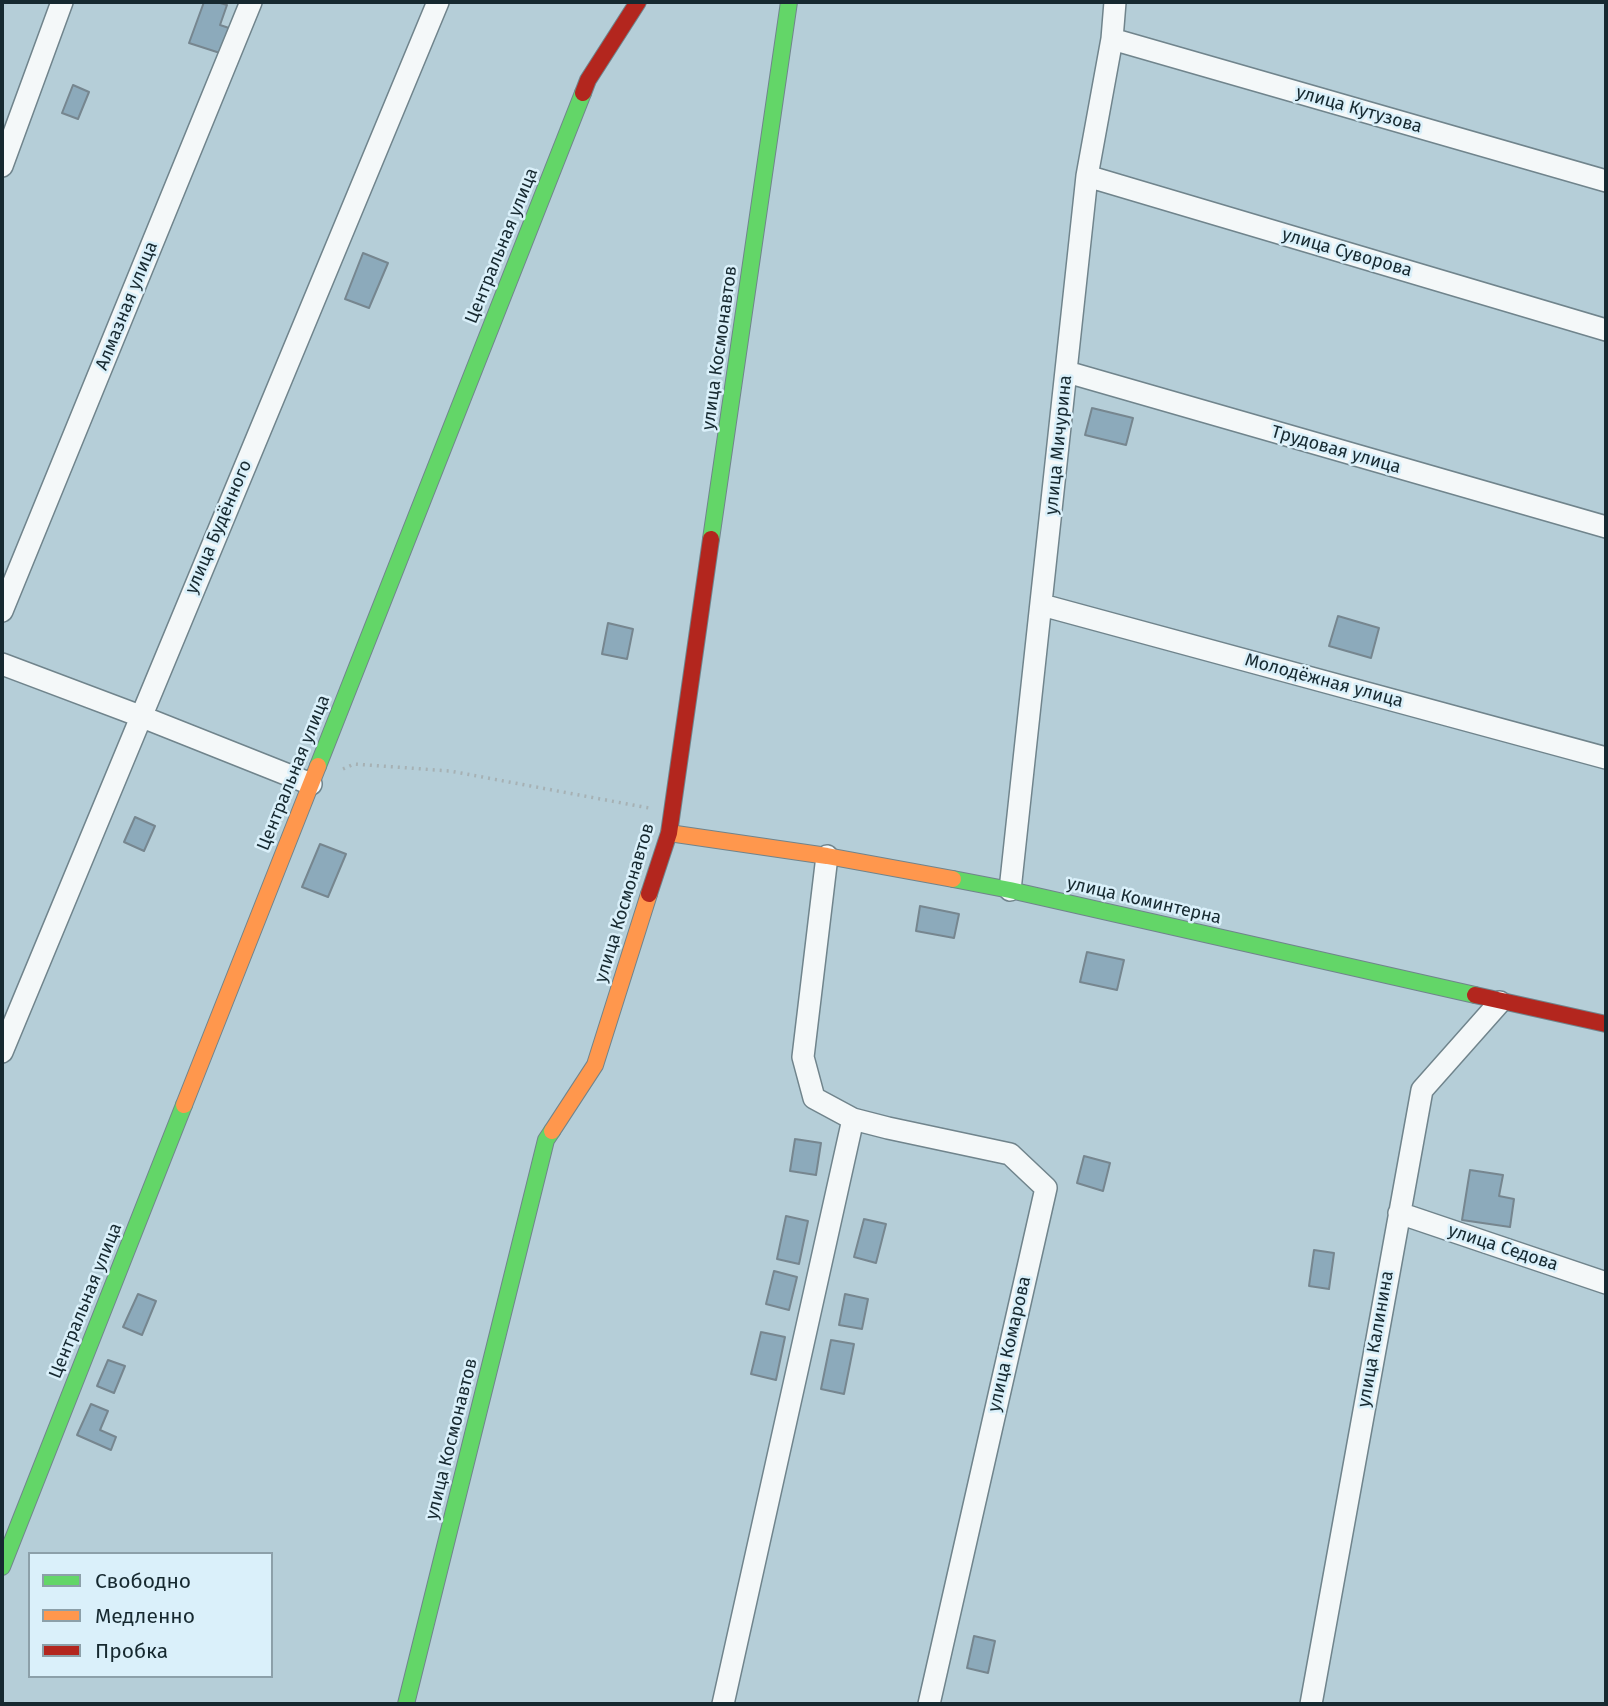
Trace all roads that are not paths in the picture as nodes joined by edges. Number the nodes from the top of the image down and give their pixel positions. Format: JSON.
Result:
{"nodes":[{"id":1,"x":62,"y":2,"type":"edge"},
{"id":2,"x":251,"y":2,"type":"edge"},
{"id":3,"x":438,"y":2,"type":"edge"},
{"id":4,"x":638,"y":2,"type":"edge"},
{"id":5,"x":789,"y":2,"type":"edge"},
{"id":6,"x":1115,"y":2,"type":"edge"},
{"id":7,"x":1112,"y":39,"type":"junction"},
{"id":8,"x":2,"y":166,"type":"edge"},
{"id":9,"x":1087,"y":176,"type":"junction"},
{"id":10,"x":1606,"y":181,"type":"edge"},
{"id":11,"x":1606,"y":330,"type":"edge"},
{"id":12,"x":1067,"y":372,"type":"junction"},
{"id":13,"x":1606,"y":527,"type":"edge"},
{"id":14,"x":1042,"y":605,"type":"junction"},
{"id":15,"x":2,"y":611,"type":"edge"},
{"id":16,"x":2,"y":664,"type":"edge"},
{"id":17,"x":140,"y":716,"type":"junction"},
{"id":18,"x":1606,"y":758,"type":"edge"},
{"id":19,"x":311,"y":784,"type":"junction"},
{"id":20,"x":669,"y":833,"type":"junction"},
{"id":21,"x":827,"y":856,"type":"junction"},
{"id":22,"x":1010,"y":890,"type":"junction"},
{"id":23,"x":1500,"y":1002,"type":"junction"},
{"id":24,"x":1606,"y":1024,"type":"edge"},
{"id":25,"x":2,"y":1052,"type":"edge"},
{"id":26,"x":853,"y":1119,"type":"junction"},
{"id":27,"x":1399,"y":1213,"type":"junction"},
{"id":28,"x":1606,"y":1283,"type":"edge"},
{"id":29,"x":2,"y":1567,"type":"edge"},
{"id":30,"x":405,"y":1704,"type":"edge"},
{"id":31,"x":723,"y":1704,"type":"edge"},
{"id":32,"x":929,"y":1704,"type":"edge"},
{"id":33,"x":1311,"y":1704,"type":"edge"}],
"edges":[{"from":1,"to":8,"type":"street"},
{"from":2,"to":15,"type":"street","name":"Алмазная улица"},
{"from":3,"to":17,"type":"street","name":"улица Будённого"},
{"from":4,"to":19,"type":"street","name":"Центральная улица"},
{"from":5,"to":20,"type":"street","name":"улица Космонавтов"},
{"from":6,"to":7,"type":"street","name":"улица Мичурина"},
{"from":7,"to":9,"type":"street","name":"улица Мичурина"},
{"from":7,"to":10,"type":"street","name":"улица Кутузова"},
{"from":9,"to":11,"type":"street","name":"улица Суворова"},
{"from":9,"to":12,"type":"street","name":"улица Мичурина"},
{"from":12,"to":13,"type":"street","name":"Трудовая улица"},
{"from":12,"to":14,"type":"street","name":"улица Мичурина"},
{"from":14,"to":18,"type":"street","name":"Молодёжная улица"},
{"from":14,"to":22,"type":"street","name":"улица Мичурина"},
{"from":16,"to":17,"type":"street"},
{"from":17,"to":19,"type":"street"},
{"from":17,"to":25,"type":"street","name":"улица Будённого"},
{"from":19,"to":29,"type":"street","name":"Центральная улица"},
{"from":20,"to":21,"type":"street","name":"улица Коминтерна"},
{"from":20,"to":30,"type":"street","name":"улица Космонавтов"},
{"from":21,"to":22,"type":"street","name":"улица Коминтерна"},
{"from":21,"to":26,"type":"street","name":"улица Комарова"},
{"from":22,"to":23,"type":"street","name":"улица Коминтерна"},
{"from":23,"to":24,"type":"street","name":"улица Коминтерна"},
{"from":23,"to":27,"type":"street","name":"улица Калинина"},
{"from":26,"to":31,"type":"street"},
{"from":26,"to":32,"type":"street","name":"улица Комарова"},
{"from":27,"to":28,"type":"street","name":"улица Седова"},
{"from":27,"to":33,"type":"street","name":"улица Калинина"}]}
